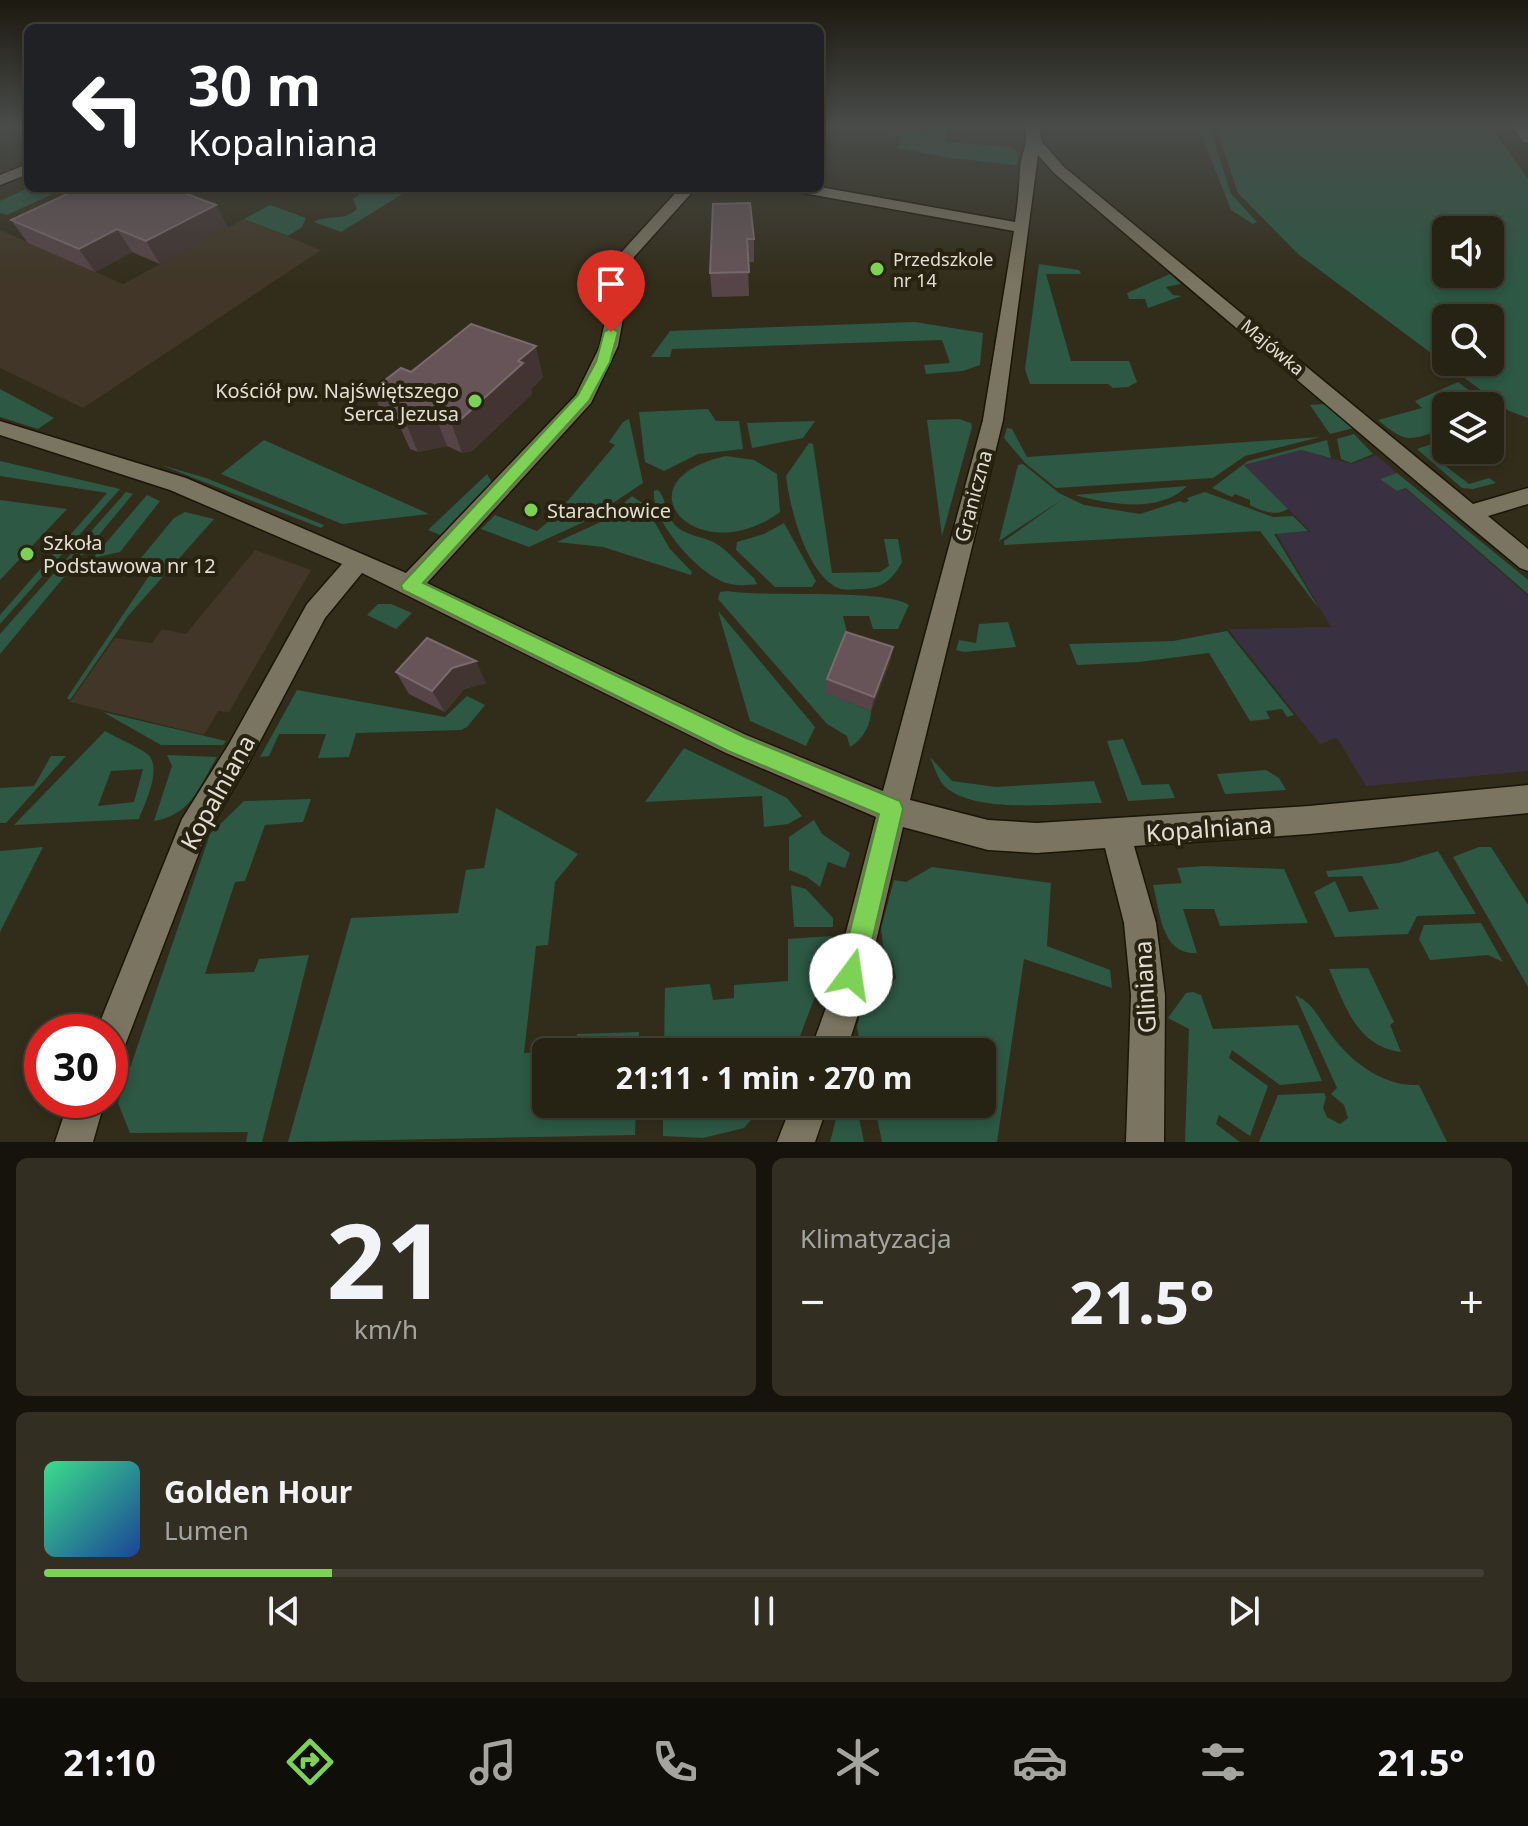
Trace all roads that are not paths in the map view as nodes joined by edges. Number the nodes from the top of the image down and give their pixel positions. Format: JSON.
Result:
{"nodes":[{"id":1,"x":20,"y":177,"type":"edge"},
{"id":2,"x":1035,"y":177,"type":"edge"},
{"id":3,"x":1068,"y":177,"type":"edge"},
{"id":4,"x":1029,"y":179,"type":"joint"},
{"id":5,"x":0,"y":183,"type":"edge"},
{"id":6,"x":684,"y":192,"type":"edge"},
{"id":7,"x":824,"y":192,"type":"edge"},
{"id":8,"x":1023,"y":228,"type":"junction"},
{"id":9,"x":0,"y":428,"type":"edge"},
{"id":10,"x":1528,"y":496,"type":"edge"},
{"id":11,"x":1469,"y":513,"type":"junction"},
{"id":12,"x":359,"y":561,"type":"junction"},
{"id":13,"x":1528,"y":562,"type":"edge"},
{"id":14,"x":410,"y":585,"type":"junction"},
{"id":15,"x":1528,"y":799,"type":"edge"},
{"id":16,"x":892,"y":809,"type":"junction"},
{"id":17,"x":1116,"y":834,"type":"junction"},
{"id":18,"x":121,"y":1014,"type":"edge"},
{"id":19,"x":833,"y":1038,"type":"edge"},
{"id":20,"x":81,"y":1118,"type":"edge"},
{"id":21,"x":805,"y":1118,"type":"edge"},
{"id":22,"x":74,"y":1142,"type":"edge"},
{"id":23,"x":796,"y":1142,"type":"edge"},
{"id":24,"x":1145,"y":1142,"type":"edge"}],
"edges":[{"from":1,"to":5,"type":"street"},
{"from":2,"to":4,"type":"street"},
{"from":3,"to":11,"type":"street","name":"Majówka"},
{"from":4,"to":8,"type":"street","name":"Graniczna"},
{"from":6,"to":14,"type":"street"},
{"from":7,"to":8,"type":"street"},
{"from":8,"to":16,"type":"street","name":"Graniczna"},
{"from":9,"to":12,"type":"street","name":"Kopalniana"},
{"from":10,"to":11,"type":"street"},
{"from":11,"to":13,"type":"street","name":"Majówka"},
{"from":12,"to":14,"type":"street","name":"Kopalniana"},
{"from":12,"to":18,"type":"street","name":"Kopalniana"},
{"from":14,"to":16,"type":"street","name":"Kopalniana"},
{"from":15,"to":17,"type":"street","name":"Kopalniana"},
{"from":16,"to":17,"type":"street","name":"Kopalniana"},
{"from":16,"to":19,"type":"street"},
{"from":17,"to":24,"type":"street","name":"Gliniana"},
{"from":20,"to":22,"type":"street"},
{"from":21,"to":23,"type":"street"}]}
